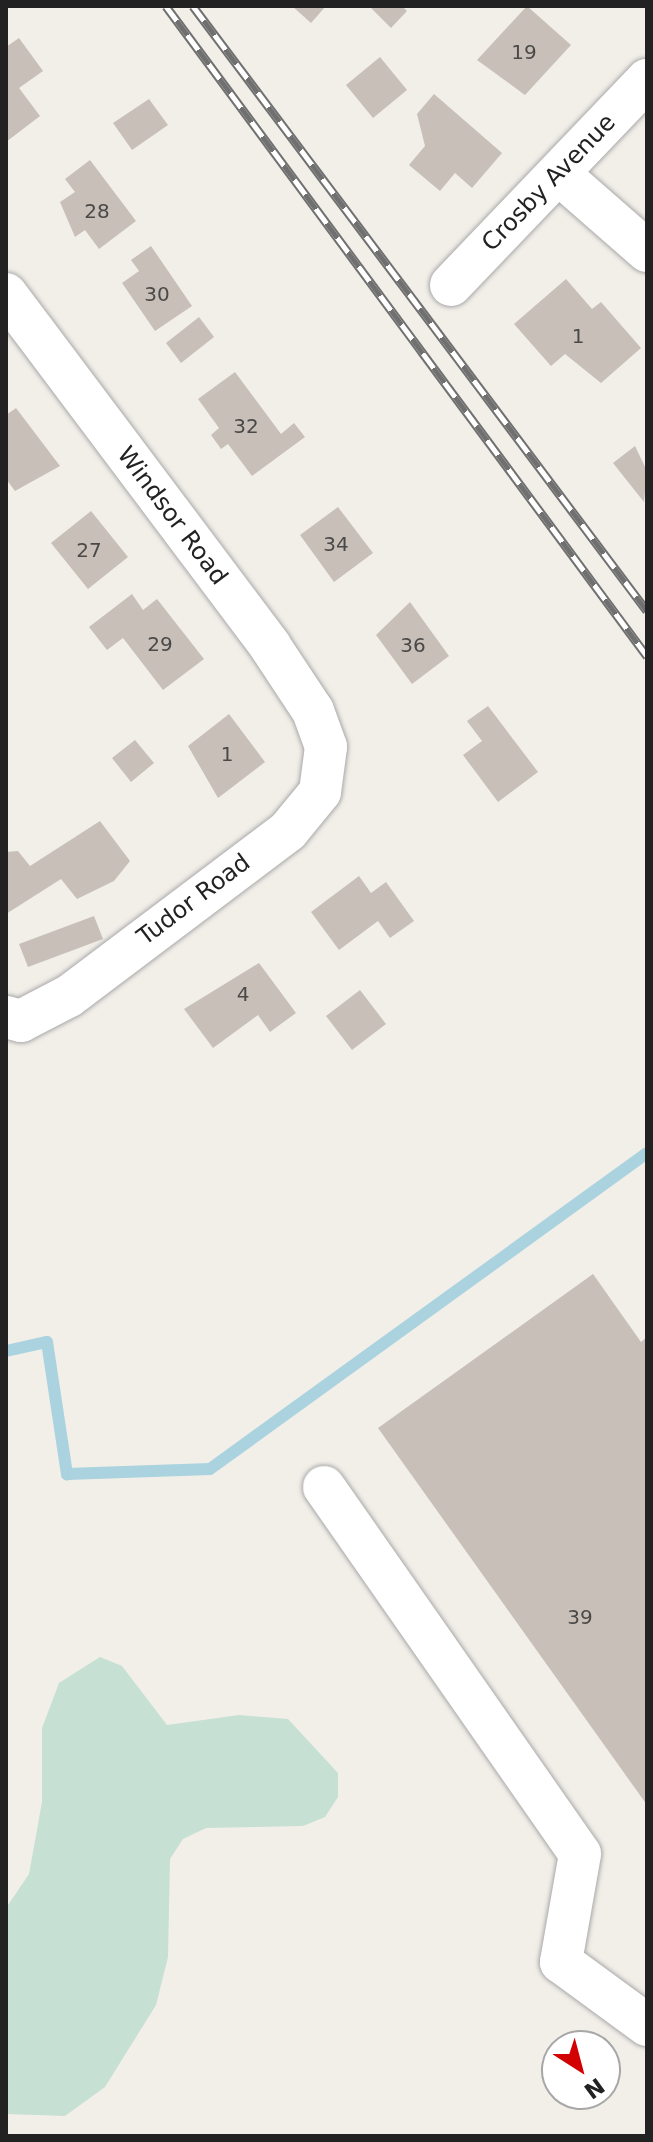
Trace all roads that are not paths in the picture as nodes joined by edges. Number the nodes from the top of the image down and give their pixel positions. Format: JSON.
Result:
{"nodes":[{"id":1,"x":647,"y":80,"type":"edge"},
{"id":2,"x":559,"y":174,"type":"junction"},
{"id":3,"x":647,"y":251,"type":"edge"},
{"id":4,"x":451,"y":285,"type":"dead end"},
{"id":5,"x":6,"y":294,"type":"edge"},
{"id":6,"x":326,"y":747,"type":"joint"},
{"id":7,"x":13,"y":1019,"type":"edge"},
{"id":8,"x":324,"y":1487,"type":"dead end"},
{"id":9,"x":647,"y":2025,"type":"edge"}],
"edges":[{"from":1,"to":2,"type":"street","name":"Crosby Avenue"},
{"from":2,"to":3,"type":"street"},
{"from":2,"to":4,"type":"street","name":"Crosby Avenue"},
{"from":5,"to":6,"type":"street","name":"Windsor Road"},
{"from":6,"to":7,"type":"street","name":"Tudor Road"},
{"from":8,"to":9,"type":"street"}]}
